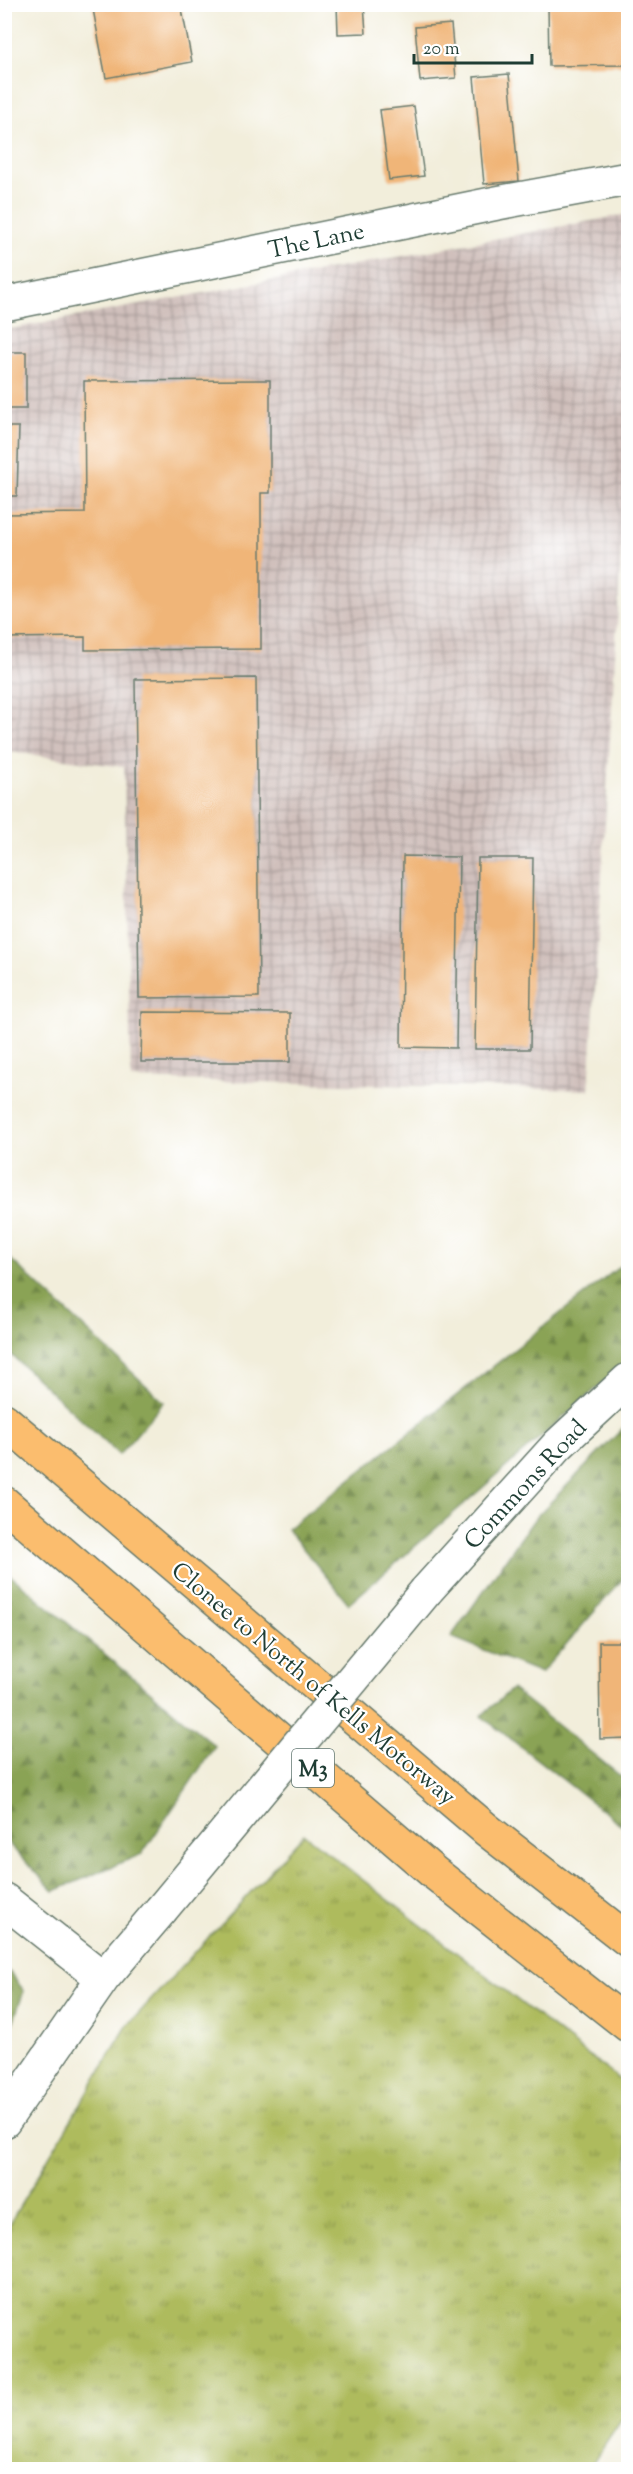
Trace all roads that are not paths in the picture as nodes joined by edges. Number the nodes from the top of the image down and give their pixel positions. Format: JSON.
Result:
{"nodes":[{"id":1,"x":628,"y":179,"type":"edge"},
{"id":2,"x":4,"y":304,"type":"edge"},
{"id":3,"x":628,"y":1380,"type":"edge"},
{"id":4,"x":4,"y":1420,"type":"edge"},
{"id":5,"x":4,"y":1503,"type":"edge"},
{"id":6,"x":4,"y":1900,"type":"edge"},
{"id":7,"x":628,"y":1940,"type":"edge"},
{"id":8,"x":103,"y":1978,"type":"junction"},
{"id":9,"x":628,"y":2025,"type":"edge"},
{"id":10,"x":4,"y":2121,"type":"edge"}],
"edges":[{"from":1,"to":2,"type":"street","name":"The Lane"},
{"from":3,"to":8,"type":"street","name":"Commons Road","bridge":true},
{"from":4,"to":7,"type":"highway","name":"Clonee to North of Kells Motorway"},
{"from":5,"to":9,"type":"highway","number":"M3"},
{"from":6,"to":8,"type":"street"},
{"from":8,"to":10,"type":"street","name":"Commons Road"}]}
